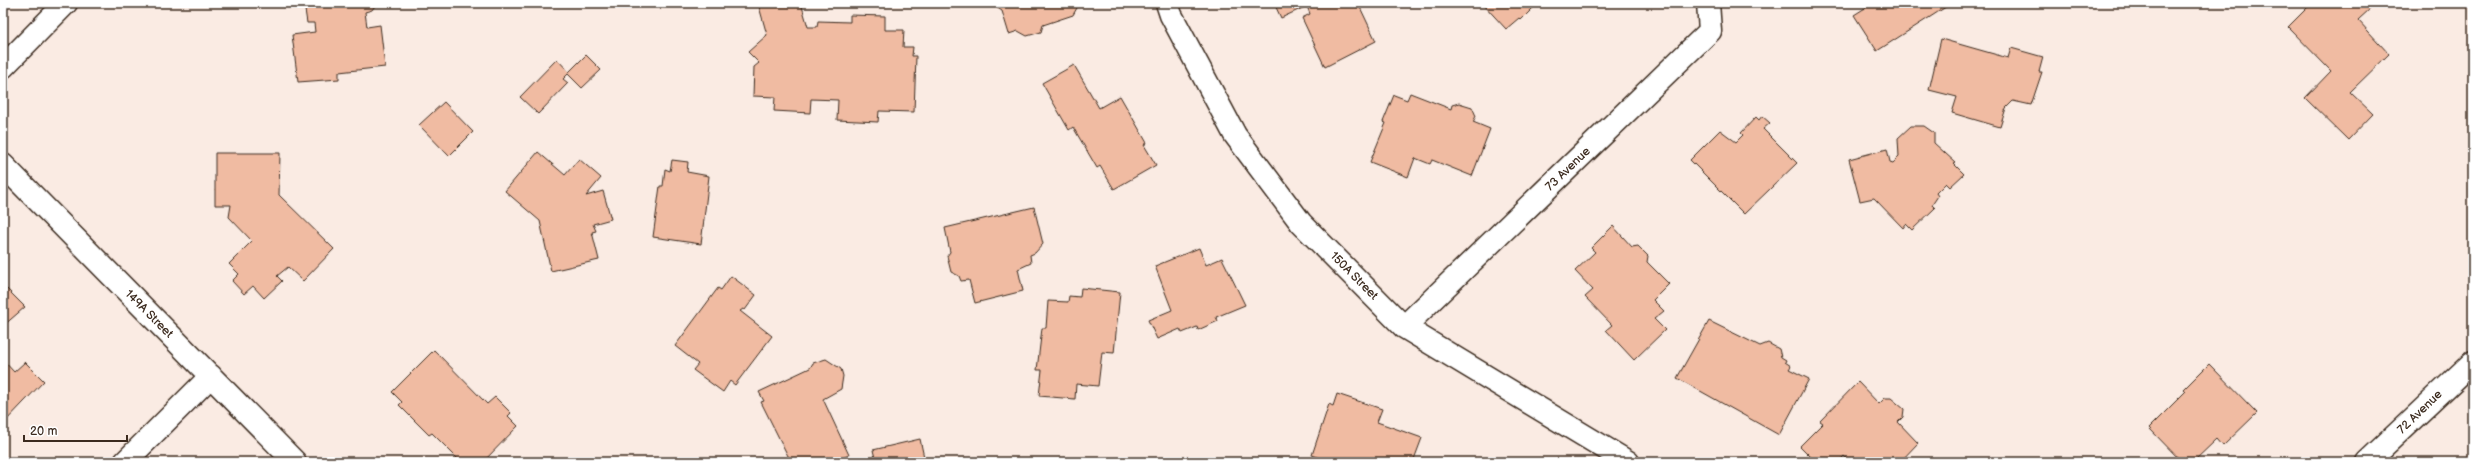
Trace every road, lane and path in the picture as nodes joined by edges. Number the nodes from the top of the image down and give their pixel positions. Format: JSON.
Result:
{"nodes":[{"id":1,"x":66,"y":3,"type":"edge"},
{"id":2,"x":1167,"y":3,"type":"edge"},
{"id":3,"x":1708,"y":3,"type":"edge"},
{"id":4,"x":3,"y":67,"type":"edge"},
{"id":5,"x":3,"y":166,"type":"edge"},
{"id":6,"x":1404,"y":327,"type":"junction"},
{"id":7,"x":2473,"y":362,"type":"edge"},
{"id":8,"x":211,"y":376,"type":"junction"},
{"id":9,"x":125,"y":462,"type":"edge"},
{"id":10,"x":295,"y":462,"type":"edge"},
{"id":11,"x":1628,"y":462,"type":"edge"},
{"id":12,"x":2367,"y":462,"type":"edge"}],
"edges":[{"from":1,"to":4,"type":"street"},
{"from":2,"to":6,"type":"street","name":"150A Street"},
{"from":3,"to":6,"type":"street","name":"73 Avenue"},
{"from":5,"to":8,"type":"street","name":"149A Street"},
{"from":6,"to":11,"type":"street","name":"150A Street"},
{"from":7,"to":12,"type":"street","name":"72 Avenue"},
{"from":8,"to":9,"type":"street"},
{"from":8,"to":10,"type":"street","name":"149A Street"}]}
